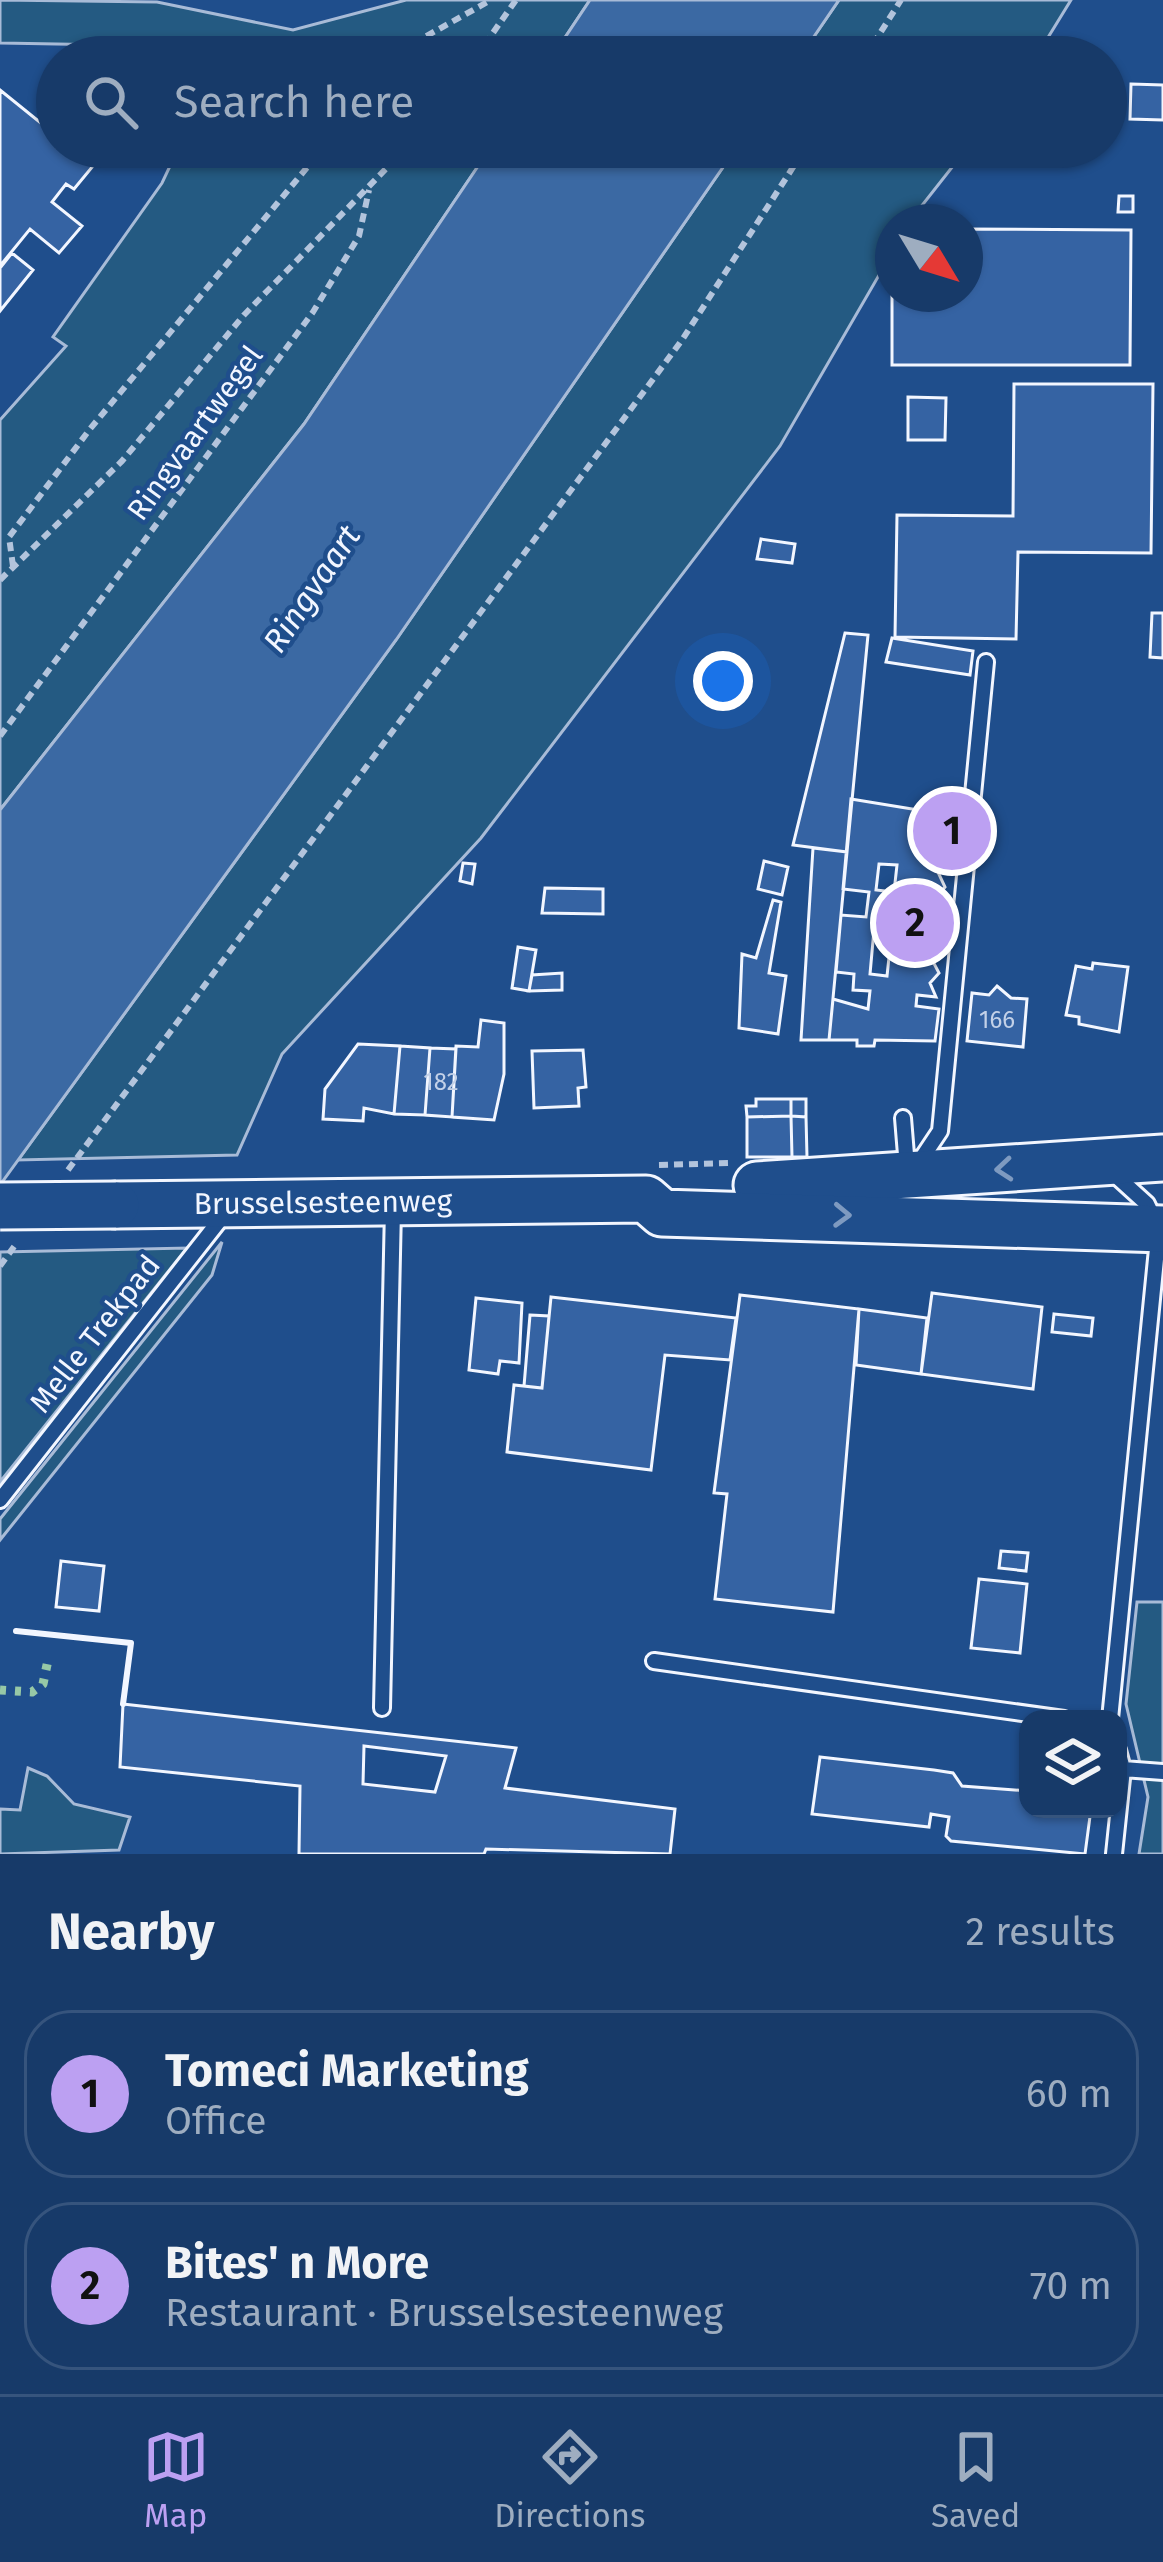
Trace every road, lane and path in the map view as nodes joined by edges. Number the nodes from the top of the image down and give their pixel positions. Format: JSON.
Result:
{"nodes":[{"id":1,"x":491,"y":0,"type":"edge"},
{"id":2,"x":516,"y":0,"type":"edge"},
{"id":3,"x":901,"y":0,"type":"edge"},
{"id":4,"x":427,"y":36,"type":"edge"},
{"id":5,"x":491,"y":36,"type":"edge"},
{"id":6,"x":878,"y":36,"type":"edge"},
{"id":7,"x":307,"y":168,"type":"edge"},
{"id":8,"x":388,"y":168,"type":"edge"},
{"id":9,"x":793,"y":168,"type":"edge"},
{"id":10,"x":369,"y":190,"type":"junction"},
{"id":11,"x":13,"y":567,"type":"junction"},
{"id":12,"x":0,"y":580,"type":"edge"},
{"id":13,"x":986,"y":662,"type":"dead end"},
{"id":14,"x":0,"y":736,"type":"edge"},
{"id":15,"x":903,"y":1118,"type":"dead end"},
{"id":16,"x":1163,"y":1158,"type":"edge"},
{"id":17,"x":1094,"y":1161,"type":"junction"},
{"id":18,"x":56,"y":1188,"type":"dead end"},
{"id":19,"x":907,"y":1197,"type":"junction"},
{"id":20,"x":233,"y":1202,"type":"junction"},
{"id":21,"x":393,"y":1202,"type":"junction"},
{"id":22,"x":1159,"y":1218,"type":"edge"},
{"id":23,"x":10,"y":1222,"type":"edge"},
{"id":24,"x":0,"y":1266,"type":"edge"},
{"id":25,"x":0,"y":1500,"type":"edge"},
{"id":26,"x":654,"y":1661,"type":"dead end"},
{"id":27,"x":382,"y":1708,"type":"dead end"},
{"id":28,"x":1111,"y":1710,"type":"edge"},
{"id":29,"x":1019,"y":1713,"type":"edge"},
{"id":30,"x":1127,"y":1769,"type":"edge"},
{"id":31,"x":1163,"y":1772,"type":"edge"},
{"id":32,"x":1118,"y":1818,"type":"edge"},
{"id":33,"x":1114,"y":1854,"type":"edge"}],
"edges":[{"from":1,"to":4,"type":"path"},
{"from":2,"to":5,"type":"path"},
{"from":3,"to":6,"type":"path"},
{"from":7,"to":11,"type":"path"},
{"from":8,"to":10,"type":"path","name":"Ringvaartwegel"},
{"from":9,"to":18,"type":"path"},
{"from":10,"to":11,"type":"path"},
{"from":10,"to":14,"type":"path","name":"Ringvaartwegel"},
{"from":11,"to":12,"type":"path"},
{"from":13,"to":19,"type":"lane"},
{"from":15,"to":19,"type":"lane"},
{"from":16,"to":17,"type":"main road","name":"Brusselsesteenweg"},
{"from":17,"to":19,"type":"main road","name":"Brusselsesteenweg","one_way":true},
{"from":17,"to":22,"type":"lane"},
{"from":19,"to":21,"type":"main road","name":"Brusselsesteenweg"},
{"from":19,"to":22,"type":"main road","name":"Brusselsesteenweg"},
{"from":20,"to":21,"type":"main road","name":"Brusselsesteenweg"},
{"from":20,"to":23,"type":"main road","name":"Brusselsesteenweg","bridge":true},
{"from":20,"to":25,"type":"lane","name":"Melle Trekpad"},
{"from":21,"to":27,"type":"lane"},
{"from":22,"to":28,"type":"lane"},
{"from":23,"to":24,"type":"path"},
{"from":26,"to":29,"type":"lane"},
{"from":30,"to":31,"type":"lane"},
{"from":32,"to":33,"type":"lane"}]}
